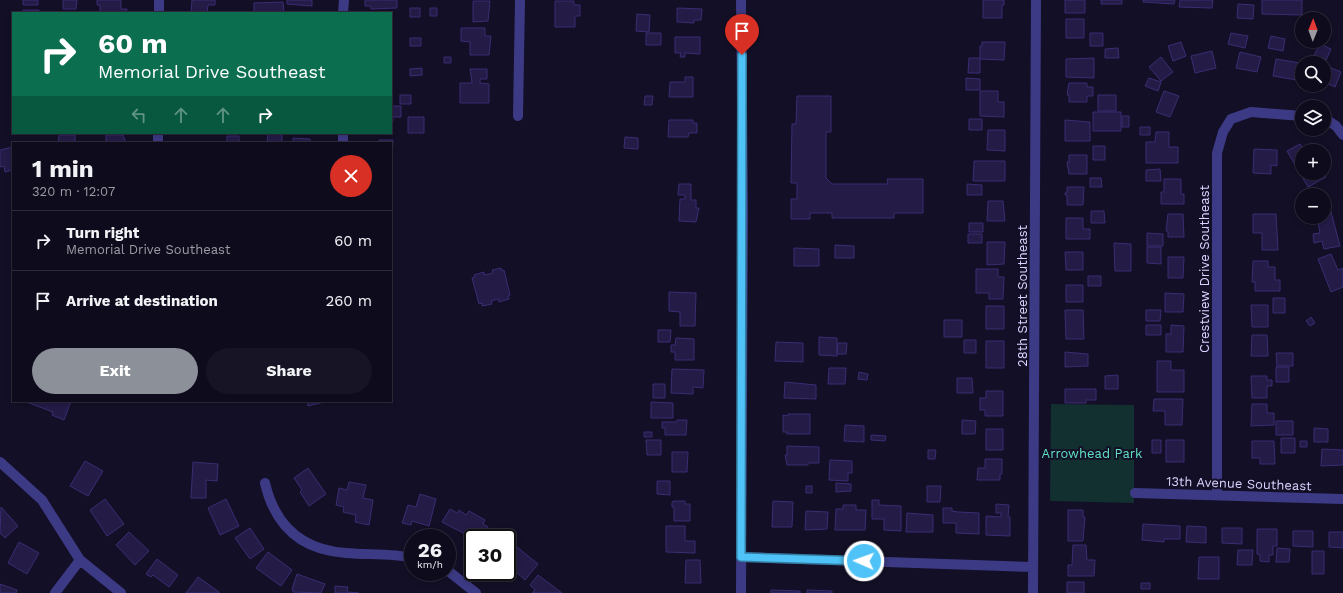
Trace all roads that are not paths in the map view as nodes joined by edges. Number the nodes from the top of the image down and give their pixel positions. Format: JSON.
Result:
{"nodes":[{"id":1,"x":159,"y":0,"type":"edge"},
{"id":2,"x":344,"y":0,"type":"edge"},
{"id":3,"x":520,"y":0,"type":"edge"},
{"id":4,"x":741,"y":0,"type":"edge"},
{"id":5,"x":1036,"y":0,"type":"edge"},
{"id":6,"x":159,"y":12,"type":"edge"},
{"id":7,"x":344,"y":12,"type":"edge"},
{"id":8,"x":1295,"y":115,"type":"edge"},
{"id":9,"x":518,"y":116,"type":"dead end"},
{"id":10,"x":1331,"y":123,"type":"edge"},
{"id":11,"x":1343,"y":135,"type":"edge"},
{"id":12,"x":0,"y":462,"type":"edge"},
{"id":13,"x":265,"y":483,"type":"dead end"},
{"id":14,"x":1135,"y":493,"type":"dead end"},
{"id":15,"x":1217,"y":495,"type":"junction"},
{"id":16,"x":1343,"y":499,"type":"edge"},
{"id":17,"x":404,"y":556,"type":"edge"},
{"id":18,"x":741,"y":557,"type":"junction"},
{"id":19,"x":80,"y":560,"type":"junction"},
{"id":20,"x":1033,"y":567,"type":"junction"},
{"id":21,"x":456,"y":577,"type":"edge"},
{"id":22,"x":55,"y":593,"type":"edge"},
{"id":23,"x":121,"y":593,"type":"edge"},
{"id":24,"x":476,"y":593,"type":"edge"},
{"id":25,"x":741,"y":593,"type":"edge"},
{"id":26,"x":1033,"y":593,"type":"edge"}],
"edges":[{"from":1,"to":6,"type":"street"},
{"from":2,"to":7,"type":"street"},
{"from":3,"to":9,"type":"street"},
{"from":4,"to":18,"type":"street"},
{"from":5,"to":20,"type":"street","name":"28th Street Southeast"},
{"from":8,"to":15,"type":"street","name":"Crestview Drive Southeast"},
{"from":10,"to":11,"type":"street"},
{"from":12,"to":19,"type":"street"},
{"from":13,"to":17,"type":"street"},
{"from":14,"to":15,"type":"street","name":"13th Avenue Southeast"},
{"from":15,"to":16,"type":"street","name":"13th Avenue Southeast"},
{"from":18,"to":20,"type":"street"},
{"from":18,"to":25,"type":"street"},
{"from":19,"to":22,"type":"street"},
{"from":19,"to":23,"type":"street"},
{"from":20,"to":26,"type":"street","name":"28th Street Southeast"},
{"from":21,"to":24,"type":"street"}]}
